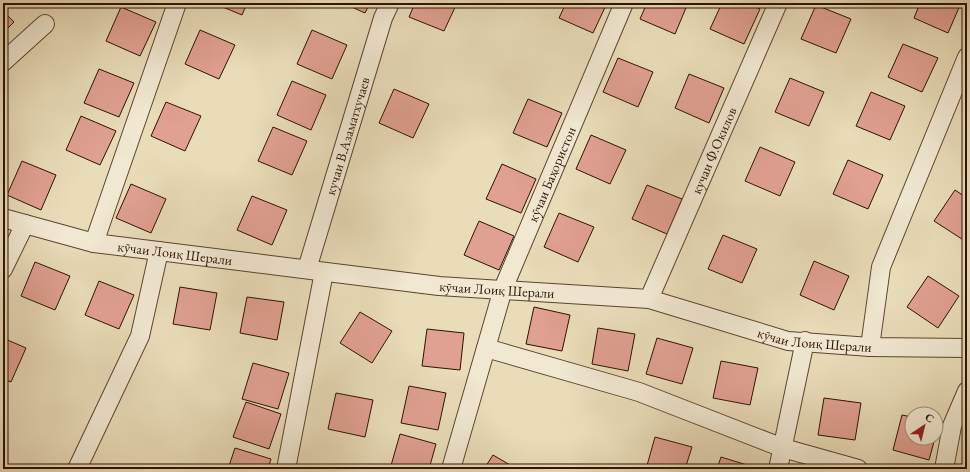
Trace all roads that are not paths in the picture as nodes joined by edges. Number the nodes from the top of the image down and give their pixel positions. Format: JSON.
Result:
{"nodes":[{"id":1,"x":177,"y":3,"type":"edge"},
{"id":2,"x":390,"y":3,"type":"edge"},
{"id":3,"x":624,"y":3,"type":"edge"},
{"id":4,"x":778,"y":3,"type":"edge"},
{"id":5,"x":46,"y":24,"type":"dead end"},
{"id":6,"x":967,"y":57,"type":"edge"},
{"id":7,"x":3,"y":62,"type":"edge"},
{"id":8,"x":3,"y":218,"type":"edge"},
{"id":9,"x":25,"y":224,"type":"junction"},
{"id":10,"x":94,"y":243,"type":"junction"},
{"id":11,"x":159,"y":251,"type":"junction"},
{"id":12,"x":3,"y":269,"type":"edge"},
{"id":13,"x":315,"y":270,"type":"junction"},
{"id":14,"x":503,"y":289,"type":"junction"},
{"id":15,"x":649,"y":299,"type":"junction"},
{"id":16,"x":805,"y":341,"type":"junction"},
{"id":17,"x":870,"y":347,"type":"junction"},
{"id":18,"x":486,"y":348,"type":"junction"},
{"id":19,"x":967,"y":348,"type":"edge"},
{"id":20,"x":967,"y":391,"type":"edge"},
{"id":21,"x":783,"y":448,"type":"junction"},
{"id":22,"x":77,"y":469,"type":"edge"},
{"id":23,"x":286,"y":469,"type":"edge"},
{"id":24,"x":451,"y":469,"type":"edge"},
{"id":25,"x":778,"y":469,"type":"edge"},
{"id":26,"x":858,"y":469,"type":"edge"},
{"id":27,"x":944,"y":469,"type":"edge"}],
"edges":[{"from":1,"to":10,"type":"street"},
{"from":2,"to":13,"type":"street","name":"кучаи В.Азаматхучаев"},
{"from":3,"to":14,"type":"street","name":"кӯчаи Баҳористон"},
{"from":4,"to":15,"type":"street","name":"кучаи Ф.Окилов"},
{"from":5,"to":7,"type":"street"},
{"from":6,"to":17,"type":"street"},
{"from":8,"to":9,"type":"street","name":"кӯчаи Лоиқ Шерали"},
{"from":9,"to":10,"type":"street","name":"кӯчаи Лоиқ Шерали"},
{"from":9,"to":12,"type":"street"},
{"from":10,"to":11,"type":"street","name":"кӯчаи Лоиқ Шерали"},
{"from":11,"to":13,"type":"street","name":"кӯчаи Лоиқ Шерали"},
{"from":11,"to":22,"type":"street"},
{"from":13,"to":14,"type":"street","name":"кӯчаи Лоиқ Шерали"},
{"from":13,"to":23,"type":"street","name":"кучаи В.Азаматхучаев"},
{"from":14,"to":15,"type":"street","name":"кӯчаи Лоиқ Шерали"},
{"from":14,"to":18,"type":"street","name":"кӯчаи Баҳористон"},
{"from":15,"to":16,"type":"street","name":"кӯчаи Лоиқ Шерали"},
{"from":16,"to":17,"type":"street","name":"кӯчаи Лоиқ Шерали"},
{"from":16,"to":21,"type":"street"},
{"from":17,"to":19,"type":"street","name":"кӯчаи Лоиқ Шерали"},
{"from":18,"to":21,"type":"street"},
{"from":18,"to":24,"type":"street","name":"кӯчаи Баҳористон"},
{"from":20,"to":27,"type":"street"},
{"from":21,"to":25,"type":"street"},
{"from":21,"to":26,"type":"street"}]}
